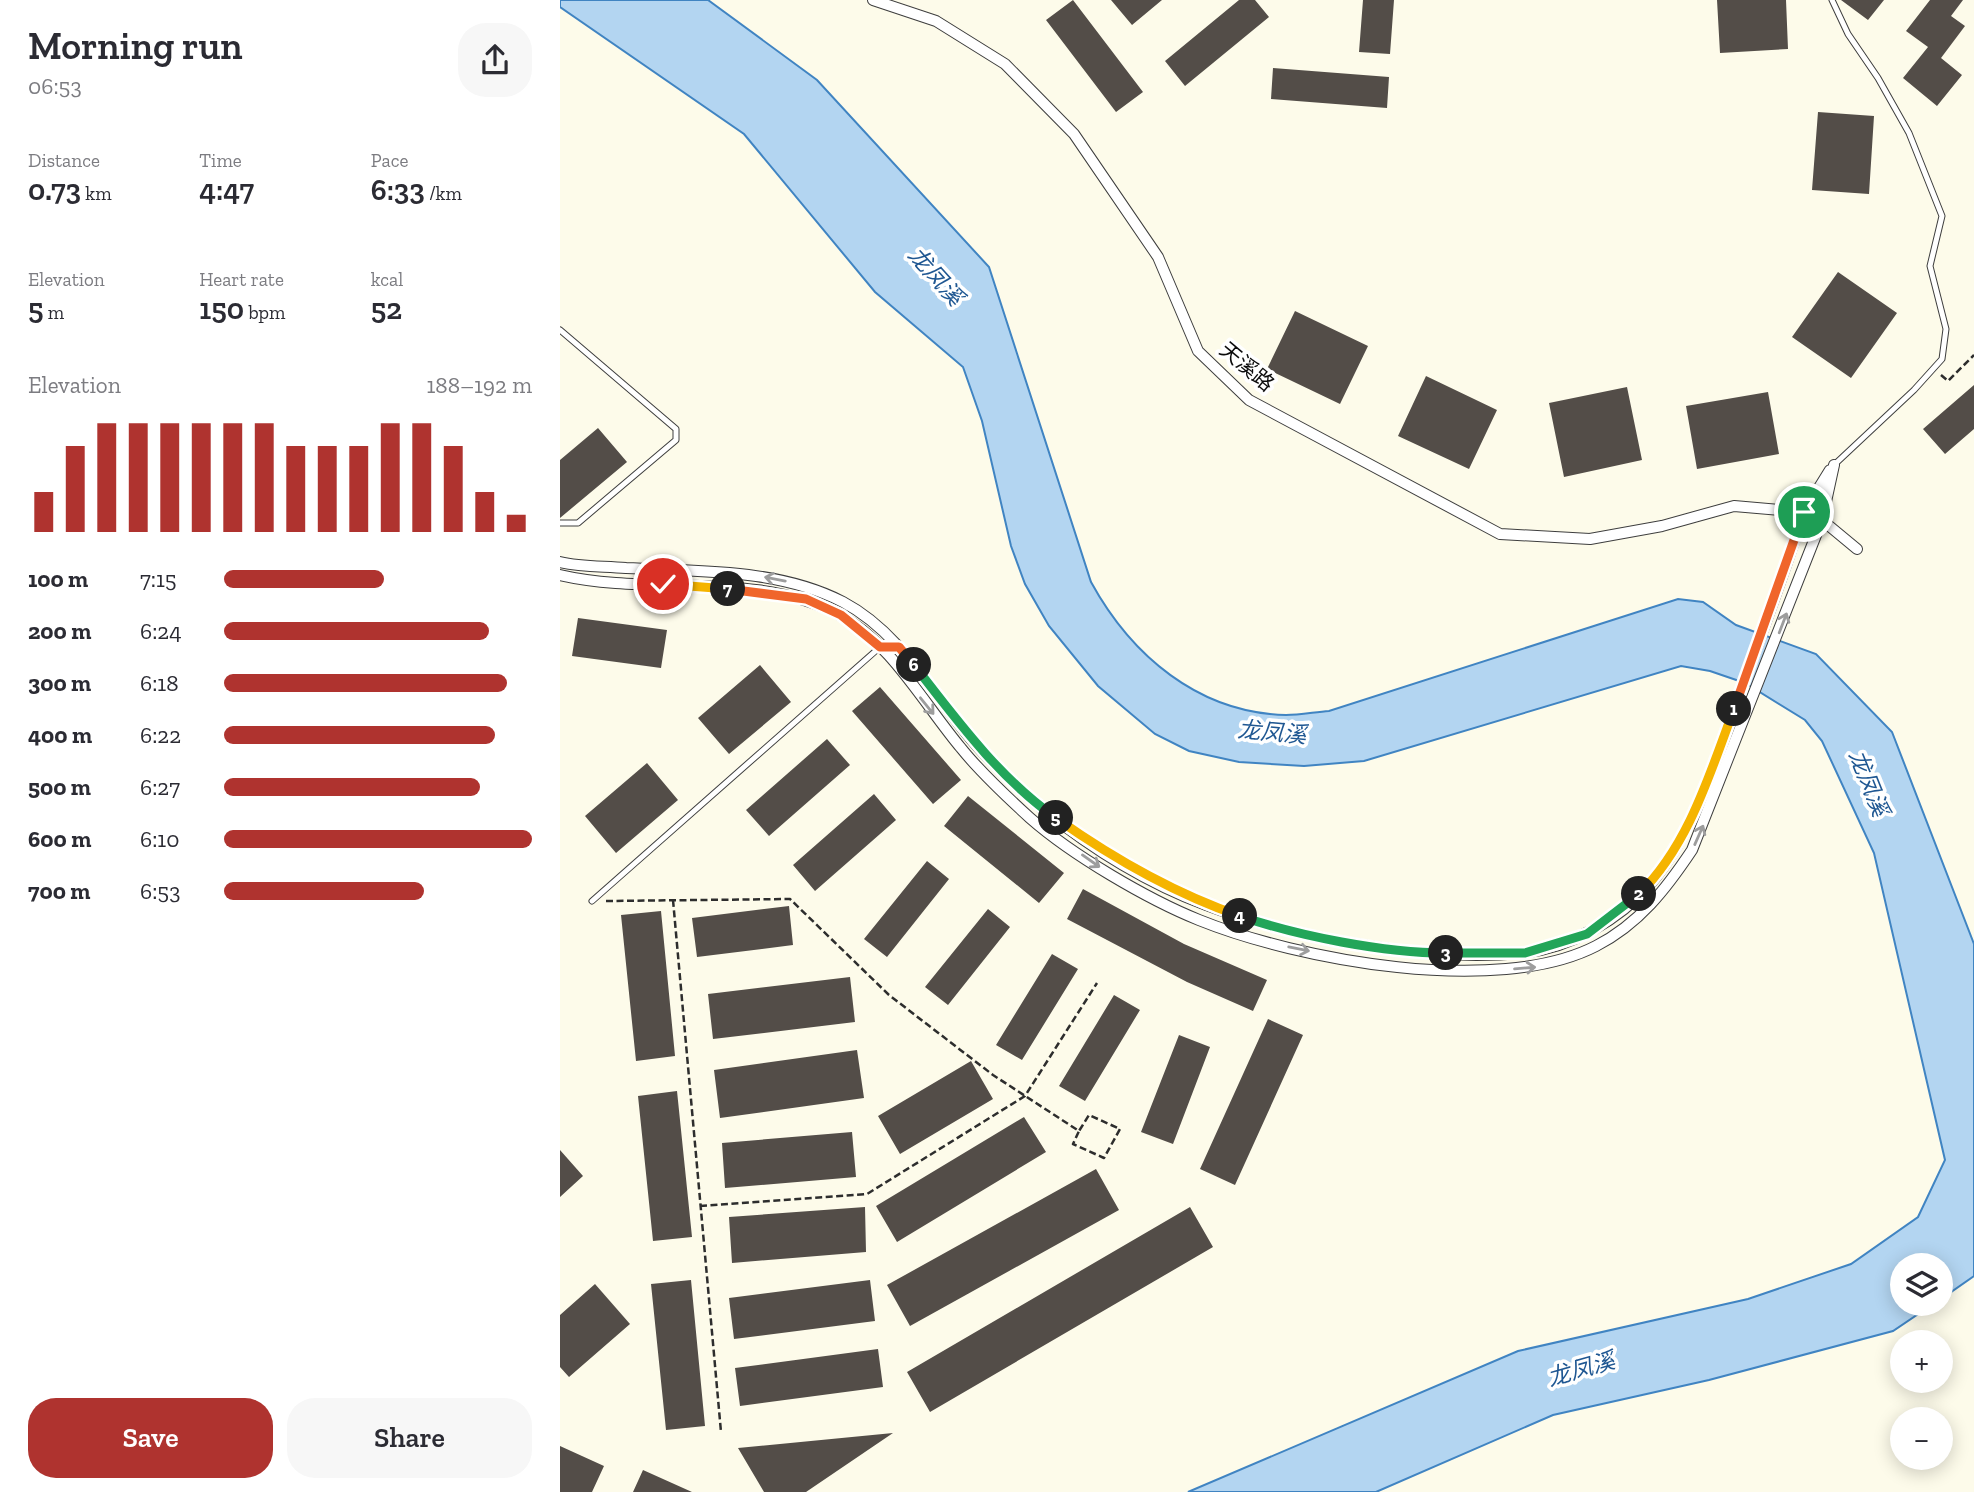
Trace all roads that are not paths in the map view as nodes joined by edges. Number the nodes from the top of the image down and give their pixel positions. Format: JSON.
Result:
{"nodes":[{"id":1,"x":873,"y":0,"type":"edge"},
{"id":2,"x":1832,"y":0,"type":"edge"},
{"id":3,"x":560,"y":330,"type":"edge"},
{"id":4,"x":1834,"y":465,"type":"junction"},
{"id":5,"x":1804,"y":512,"type":"junction"},
{"id":6,"x":1822,"y":520,"type":"junction"},
{"id":7,"x":560,"y":523,"type":"edge"},
{"id":8,"x":1857,"y":549,"type":"dead end"},
{"id":9,"x":560,"y":562,"type":"edge"},
{"id":10,"x":560,"y":575,"type":"edge"},
{"id":11,"x":880,"y":629,"type":"junction"},
{"id":12,"x":880,"y":647,"type":"junction"},
{"id":13,"x":899,"y":647,"type":"junction"},
{"id":14,"x":592,"y":901,"type":"road end"}],
"edges":[{"from":1,"to":5,"type":"street","name":"天溪路"},
{"from":2,"to":4,"type":"lane"},
{"from":3,"to":7,"type":"lane"},
{"from":4,"to":5,"type":"street"},
{"from":4,"to":6,"type":"street"},
{"from":5,"to":6,"type":"street"},
{"from":5,"to":13,"type":"street"},
{"from":6,"to":8,"type":"street"},
{"from":12,"to":6,"type":"street","one_way":true},
{"from":11,"to":9,"type":"street","one_way":true},
{"from":10,"to":12,"type":"street"},
{"from":11,"to":12,"type":"lane"},
{"from":11,"to":13,"type":"street"},
{"from":12,"to":13,"type":"lane"},
{"from":12,"to":14,"type":"lane"}]}
